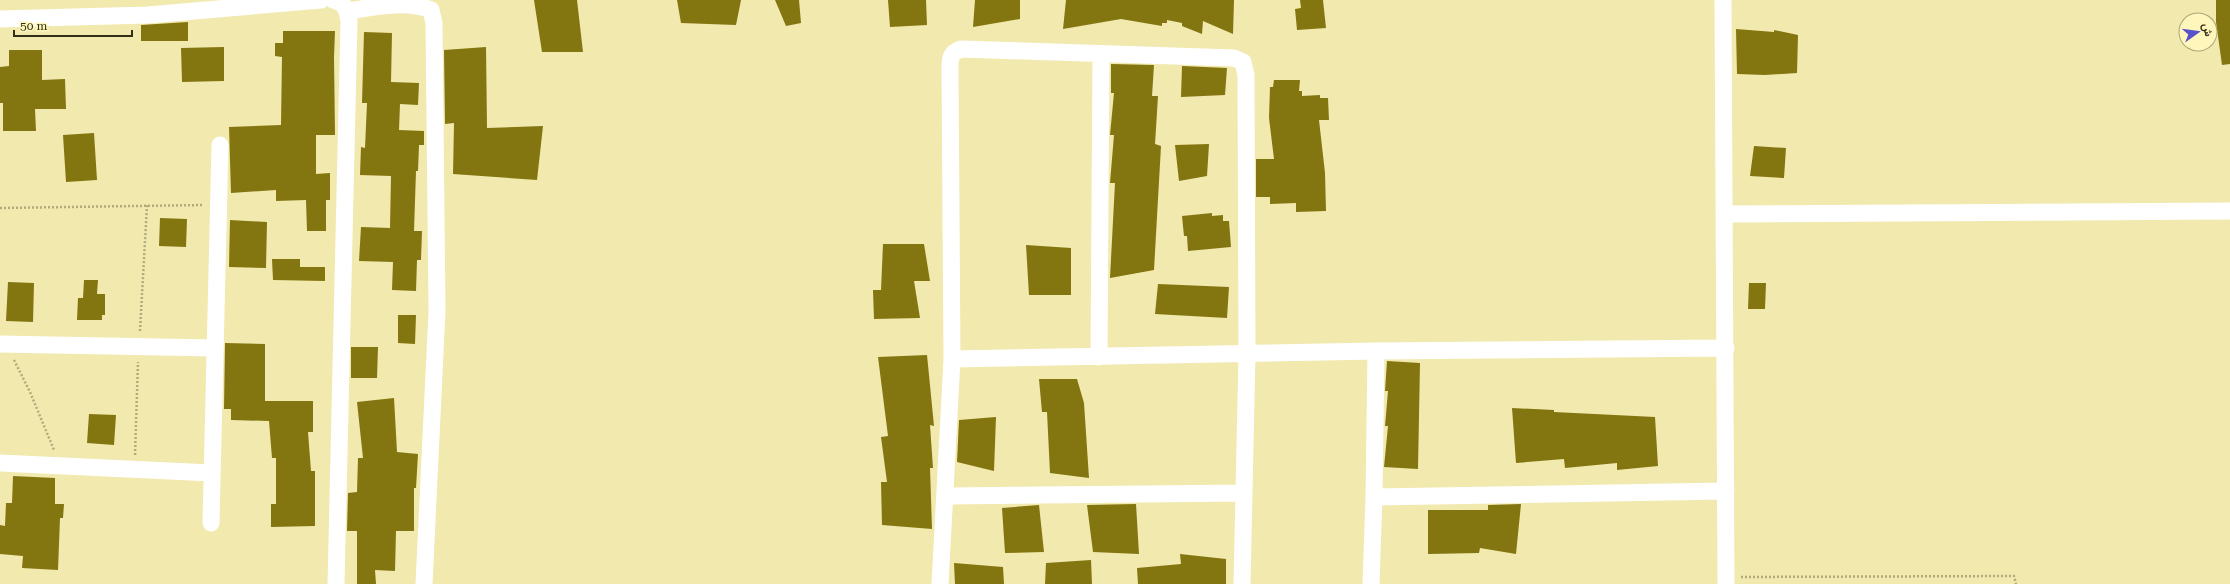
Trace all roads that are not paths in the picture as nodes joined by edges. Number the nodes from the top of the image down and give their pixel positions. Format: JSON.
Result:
{"nodes":[{"id":1,"x":321,"y":0,"type":"edge"},
{"id":2,"x":333,"y":0,"type":"edge"},
{"id":3,"x":1723,"y":0,"type":"edge"},
{"id":4,"x":348,"y":11,"type":"junction"},
{"id":5,"x":0,"y":19,"type":"edge"},
{"id":6,"x":1101,"y":55,"type":"junction"},
{"id":7,"x":220,"y":145,"type":"dead end"},
{"id":8,"x":2230,"y":211,"type":"edge"},
{"id":9,"x":1725,"y":214,"type":"junction"},
{"id":10,"x":3,"y":344,"type":"edge"},
{"id":11,"x":215,"y":348,"type":"junction"},
{"id":12,"x":1726,"y":348,"type":"junction"},
{"id":13,"x":1376,"y":351,"type":"junction"},
{"id":14,"x":1246,"y":354,"type":"junction"},
{"id":15,"x":1099,"y":357,"type":"junction"},
{"id":16,"x":952,"y":359,"type":"junction"},
{"id":17,"x":0,"y":463,"type":"edge"},
{"id":18,"x":212,"y":473,"type":"junction"},
{"id":19,"x":1726,"y":491,"type":"junction"},
{"id":20,"x":1244,"y":493,"type":"junction"},
{"id":21,"x":946,"y":496,"type":"junction"},
{"id":22,"x":1374,"y":497,"type":"junction"},
{"id":23,"x":211,"y":524,"type":"dead end"},
{"id":24,"x":1726,"y":580,"type":"edge"},
{"id":25,"x":336,"y":584,"type":"edge"},
{"id":26,"x":424,"y":584,"type":"edge"},
{"id":27,"x":940,"y":584,"type":"edge"},
{"id":28,"x":1242,"y":584,"type":"edge"},
{"id":29,"x":1371,"y":584,"type":"edge"}],
"edges":[{"from":1,"to":5,"type":"street"},
{"from":2,"to":4,"type":"street"},
{"from":3,"to":9,"type":"street"},
{"from":4,"to":25,"type":"street"},
{"from":4,"to":26,"type":"street"},
{"from":6,"to":14,"type":"street"},
{"from":6,"to":15,"type":"street"},
{"from":6,"to":16,"type":"street"},
{"from":7,"to":11,"type":"street"},
{"from":8,"to":9,"type":"street"},
{"from":9,"to":12,"type":"street"},
{"from":10,"to":11,"type":"street"},
{"from":11,"to":18,"type":"street"},
{"from":12,"to":13,"type":"street"},
{"from":12,"to":19,"type":"street"},
{"from":13,"to":14,"type":"street"},
{"from":13,"to":22,"type":"street"},
{"from":14,"to":15,"type":"street"},
{"from":14,"to":20,"type":"street"},
{"from":15,"to":16,"type":"street"},
{"from":16,"to":21,"type":"street"},
{"from":17,"to":18,"type":"street"},
{"from":18,"to":23,"type":"street"},
{"from":19,"to":22,"type":"street"},
{"from":19,"to":24,"type":"street"},
{"from":20,"to":21,"type":"street"},
{"from":20,"to":28,"type":"street"},
{"from":21,"to":27,"type":"street"},
{"from":22,"to":29,"type":"street"}]}
